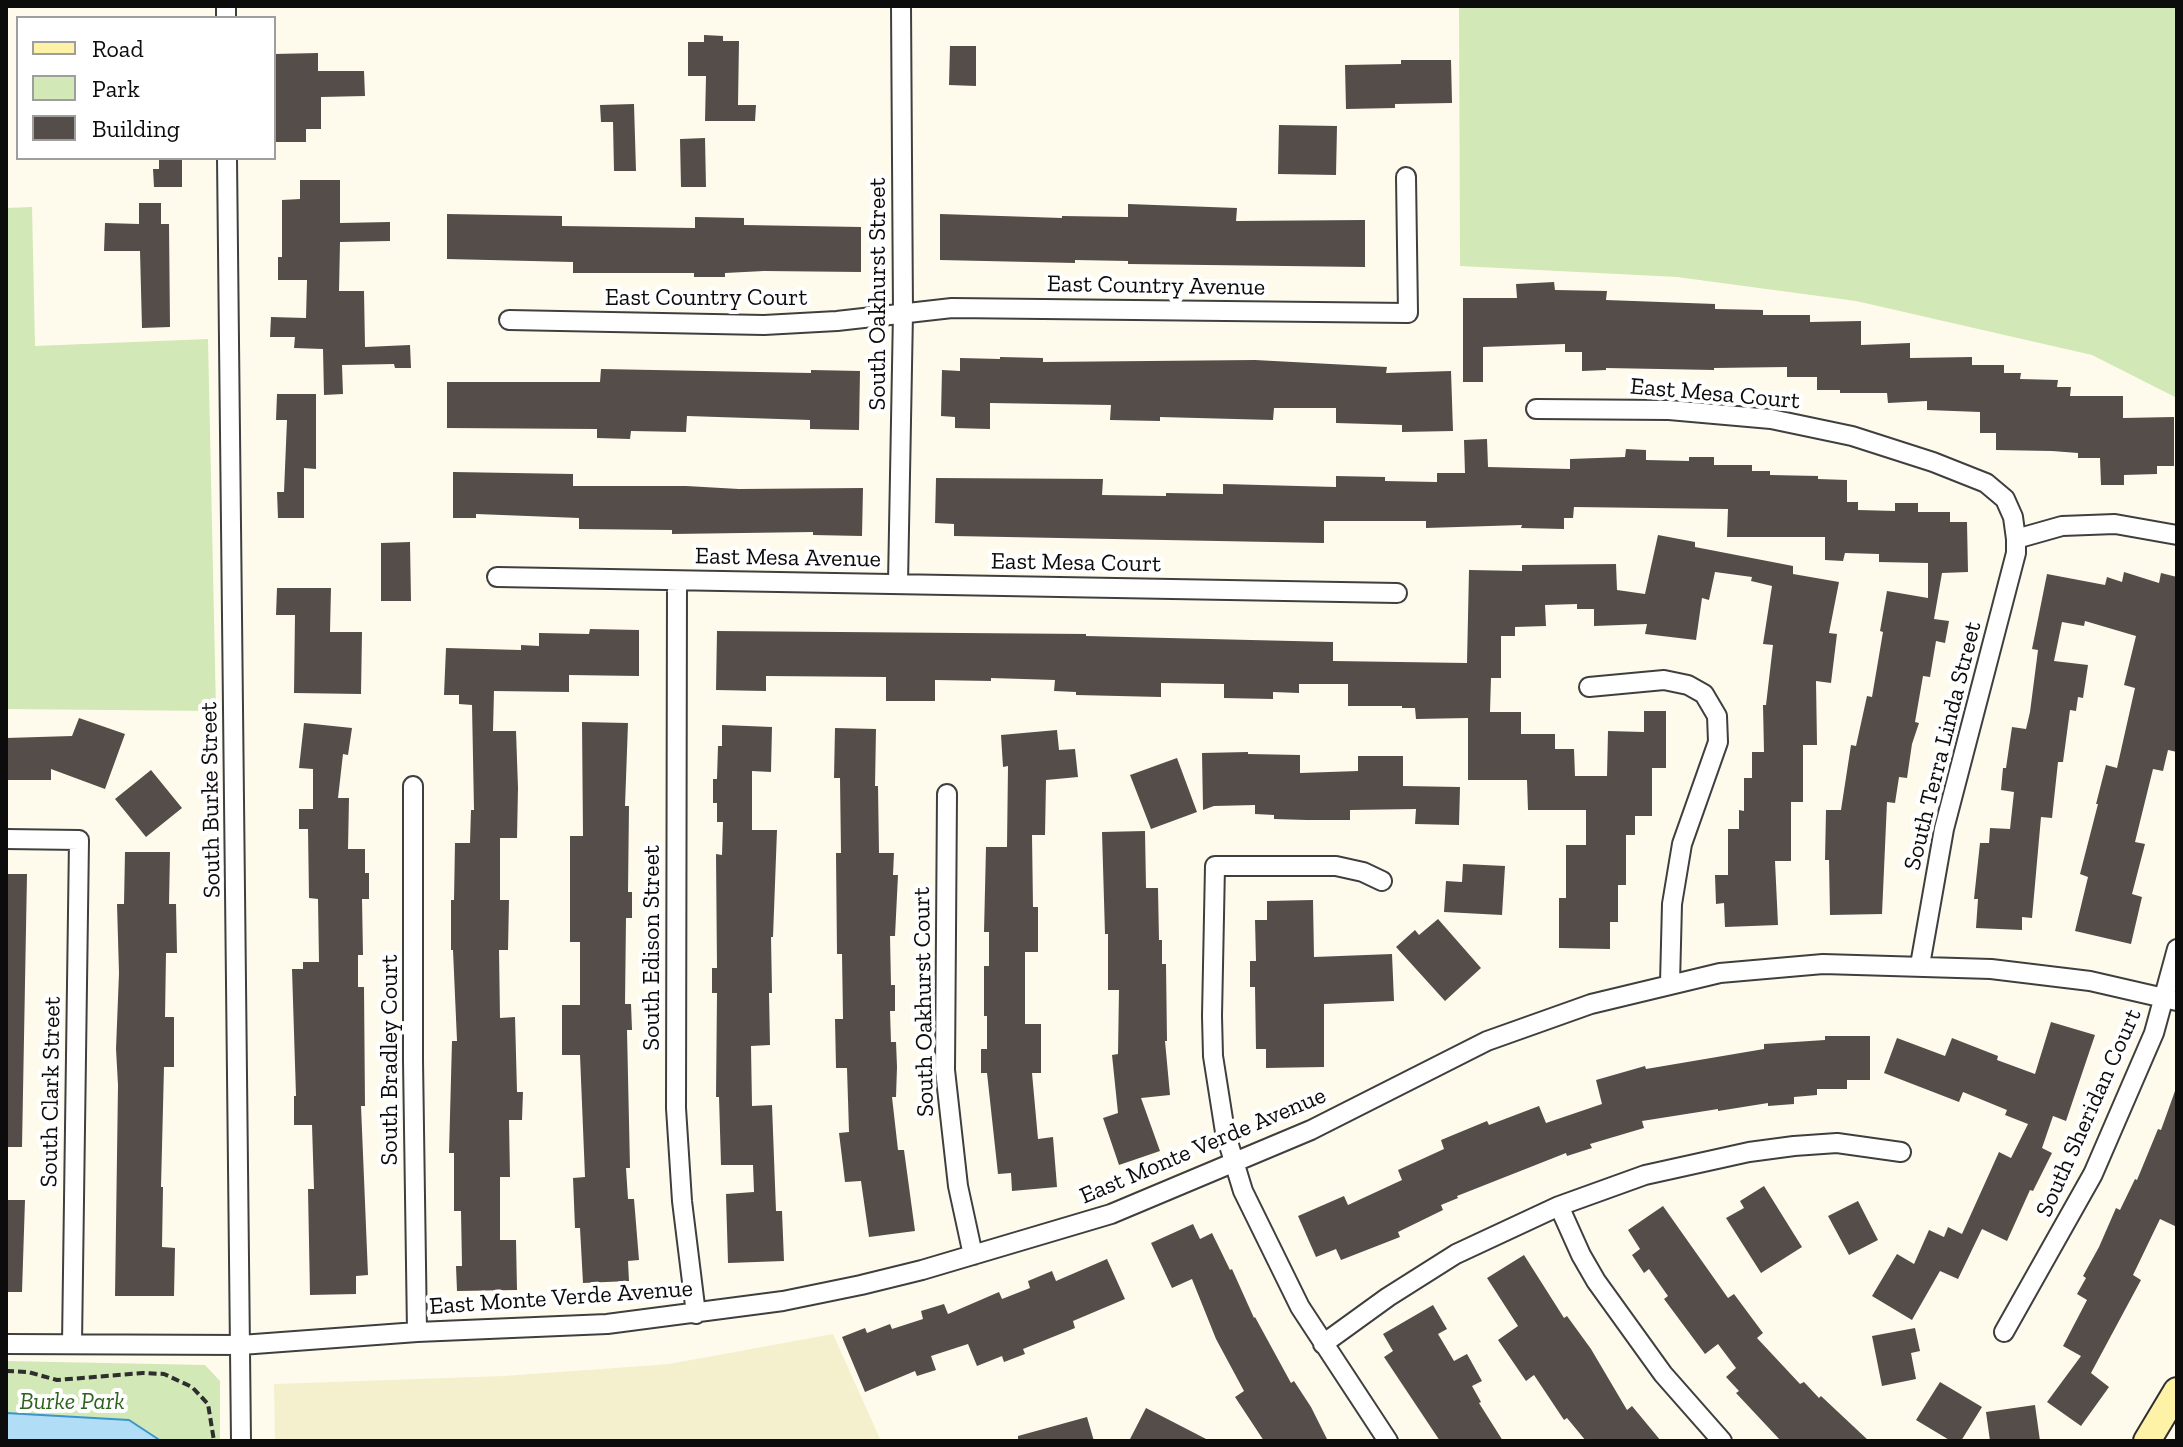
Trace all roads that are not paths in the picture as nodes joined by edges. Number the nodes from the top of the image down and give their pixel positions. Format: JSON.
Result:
{"nodes":[{"id":1,"x":901,"y":6,"type":"edge"},
{"id":2,"x":227,"y":160,"type":"edge"},
{"id":3,"x":1406,"y":177,"type":"dead end"},
{"id":4,"x":903,"y":313,"type":"junction"},
{"id":5,"x":509,"y":320,"type":"dead end"},
{"id":6,"x":1536,"y":409,"type":"dead end"},
{"id":7,"x":2177,"y":535,"type":"edge"},
{"id":8,"x":2016,"y":539,"type":"junction"},
{"id":9,"x":497,"y":577,"type":"dead end"},
{"id":10,"x":677,"y":581,"type":"junction"},
{"id":11,"x":898,"y":583,"type":"junction"},
{"id":12,"x":1397,"y":593,"type":"dead end"},
{"id":13,"x":1589,"y":687,"type":"dead end"},
{"id":14,"x":413,"y":786,"type":"dead end"},
{"id":15,"x":947,"y":794,"type":"dead end"},
{"id":16,"x":6,"y":839,"type":"edge"},
{"id":17,"x":1382,"y":881,"type":"dead end"},
{"id":18,"x":2177,"y":949,"type":"edge"},
{"id":19,"x":1920,"y":965,"type":"junction"},
{"id":20,"x":1670,"y":983,"type":"junction"},
{"id":21,"x":2173,"y":1003,"type":"edge"},
{"id":22,"x":1901,"y":1152,"type":"dead end"},
{"id":23,"x":1233,"y":1164,"type":"junction"},
{"id":24,"x":1559,"y":1206,"type":"junction"},
{"id":25,"x":973,"y":1255,"type":"junction"},
{"id":26,"x":696,"y":1314,"type":"junction"},
{"id":27,"x":417,"y":1332,"type":"junction"},
{"id":28,"x":2004,"y":1332,"type":"dead end"},
{"id":29,"x":6,"y":1344,"type":"edge"},
{"id":30,"x":72,"y":1344,"type":"junction"},
{"id":31,"x":1323,"y":1344,"type":"junction"},
{"id":32,"x":241,"y":1345,"type":"junction"},
{"id":33,"x":2177,"y":1391,"type":"edge"},
{"id":34,"x":241,"y":1441,"type":"edge"},
{"id":35,"x":1388,"y":1441,"type":"edge"},
{"id":36,"x":1722,"y":1441,"type":"edge"},
{"id":37,"x":2147,"y":1441,"type":"edge"}],
"edges":[{"from":1,"to":4,"type":"street","name":"South Oakhurst Street"},
{"from":2,"to":32,"type":"street","name":"South Burke Street"},
{"from":3,"to":4,"type":"street","name":"East Country Avenue"},
{"from":4,"to":5,"type":"street","name":"East Country Court"},
{"from":4,"to":11,"type":"street","name":"South Oakhurst Street"},
{"from":6,"to":8,"type":"street","name":"East Mesa Court"},
{"from":7,"to":8,"type":"street"},
{"from":8,"to":19,"type":"street","name":"South Terra Linda Street"},
{"from":9,"to":10,"type":"street"},
{"from":10,"to":11,"type":"street","name":"East Mesa Avenue"},
{"from":10,"to":26,"type":"street","name":"South Edison Street"},
{"from":11,"to":12,"type":"street","name":"East Mesa Court"},
{"from":13,"to":20,"type":"street"},
{"from":14,"to":27,"type":"street","name":"South Bradley Court"},
{"from":15,"to":25,"type":"street","name":"South Oakhurst Court"},
{"from":16,"to":30,"type":"street","name":"South Clark Street"},
{"from":17,"to":23,"type":"street"},
{"from":18,"to":21,"type":"street","name":"South Sheridan Court"},
{"from":19,"to":20,"type":"street","name":"East Monte Verde Avenue"},
{"from":19,"to":21,"type":"street","name":"East Monte Verde Avenue"},
{"from":20,"to":23,"type":"street","name":"East Monte Verde Avenue"},
{"from":21,"to":28,"type":"street","name":"South Sheridan Court"},
{"from":22,"to":24,"type":"street"},
{"from":23,"to":25,"type":"street","name":"East Monte Verde Avenue"},
{"from":23,"to":31,"type":"street"},
{"from":24,"to":31,"type":"street"},
{"from":24,"to":36,"type":"street"},
{"from":25,"to":26,"type":"street","name":"East Monte Verde Avenue"},
{"from":26,"to":27,"type":"street","name":"East Monte Verde Avenue"},
{"from":27,"to":32,"type":"street","name":"East Monte Verde Avenue"},
{"from":29,"to":30,"type":"street","name":"East Monte Verde Avenue"},
{"from":30,"to":32,"type":"street","name":"East Monte Verde Avenue"},
{"from":31,"to":35,"type":"street"},
{"from":32,"to":34,"type":"street","name":"South Burke Street"},
{"from":33,"to":37,"type":"main road"}]}
